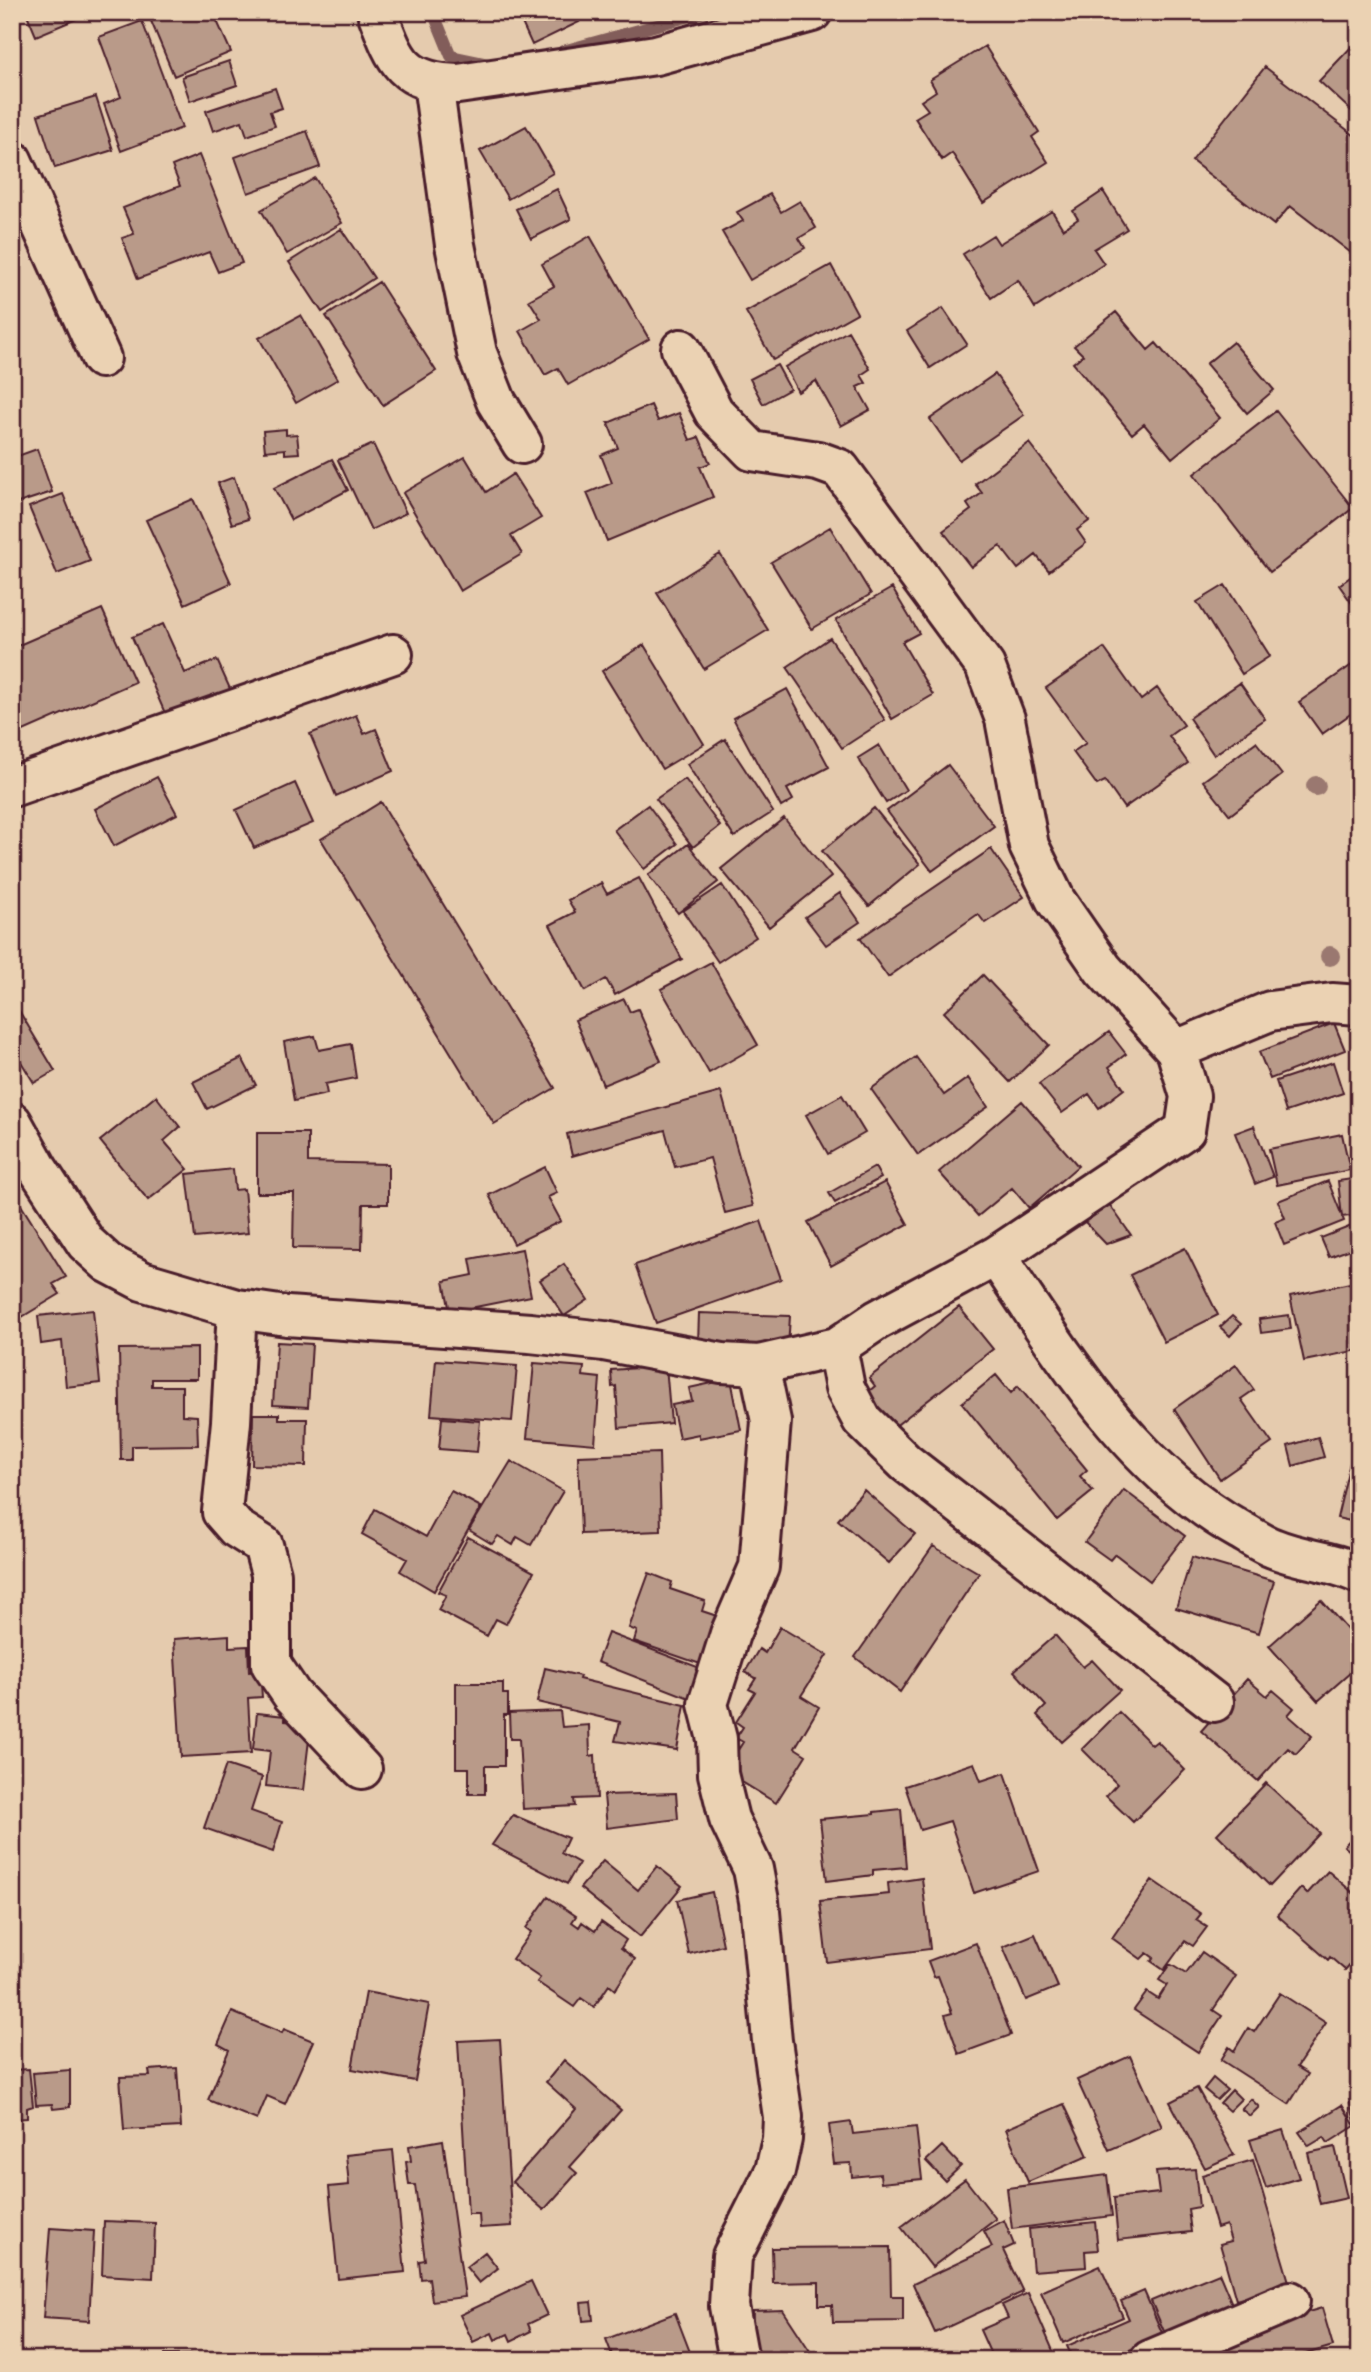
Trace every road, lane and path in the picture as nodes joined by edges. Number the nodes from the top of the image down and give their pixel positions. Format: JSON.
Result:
{"nodes":[{"id":1,"x":377,"y":12,"type":"edge"},
{"id":2,"x":812,"y":12,"type":"edge"},
{"id":3,"x":433,"y":83,"type":"junction"},
{"id":4,"x":12,"y":160,"type":"edge"},
{"id":5,"x":681,"y":349,"type":"dead end"},
{"id":6,"x":101,"y":358,"type":"dead end"},
{"id":7,"x":523,"y":444,"type":"dead end"},
{"id":8,"x":393,"y":654,"type":"dead end"},
{"id":9,"x":12,"y":788,"type":"edge"},
{"id":10,"x":1359,"y":1005,"type":"edge"},
{"id":11,"x":1177,"y":1050,"type":"junction"},
{"id":12,"x":12,"y":1122,"type":"edge"},
{"id":13,"x":996,"y":1256,"type":"junction"},
{"id":14,"x":237,"y":1309,"type":"junction"},
{"id":15,"x":837,"y":1347,"type":"junction"},
{"id":16,"x":759,"y":1365,"type":"junction"},
{"id":17,"x":1359,"y":1574,"type":"edge"},
{"id":18,"x":1214,"y":1702,"type":"dead end"},
{"id":19,"x":362,"y":1769,"type":"dead end"},
{"id":20,"x":1290,"y":2301,"type":"dead end"},
{"id":21,"x":739,"y":2360,"type":"edge"},
{"id":22,"x":1150,"y":2360,"type":"edge"}],
"edges":[{"from":1,"to":3,"type":"street"},
{"from":2,"to":3,"type":"street"},
{"from":3,"to":7,"type":"street"},
{"from":4,"to":6,"type":"street"},
{"from":5,"to":11,"type":"street"},
{"from":8,"to":9,"type":"street"},
{"from":10,"to":11,"type":"street"},
{"from":11,"to":13,"type":"street"},
{"from":12,"to":14,"type":"street"},
{"from":13,"to":15,"type":"street"},
{"from":13,"to":17,"type":"street"},
{"from":14,"to":16,"type":"street"},
{"from":14,"to":19,"type":"street"},
{"from":15,"to":16,"type":"street"},
{"from":15,"to":18,"type":"street"},
{"from":16,"to":21,"type":"street"},
{"from":20,"to":22,"type":"street"}]}
